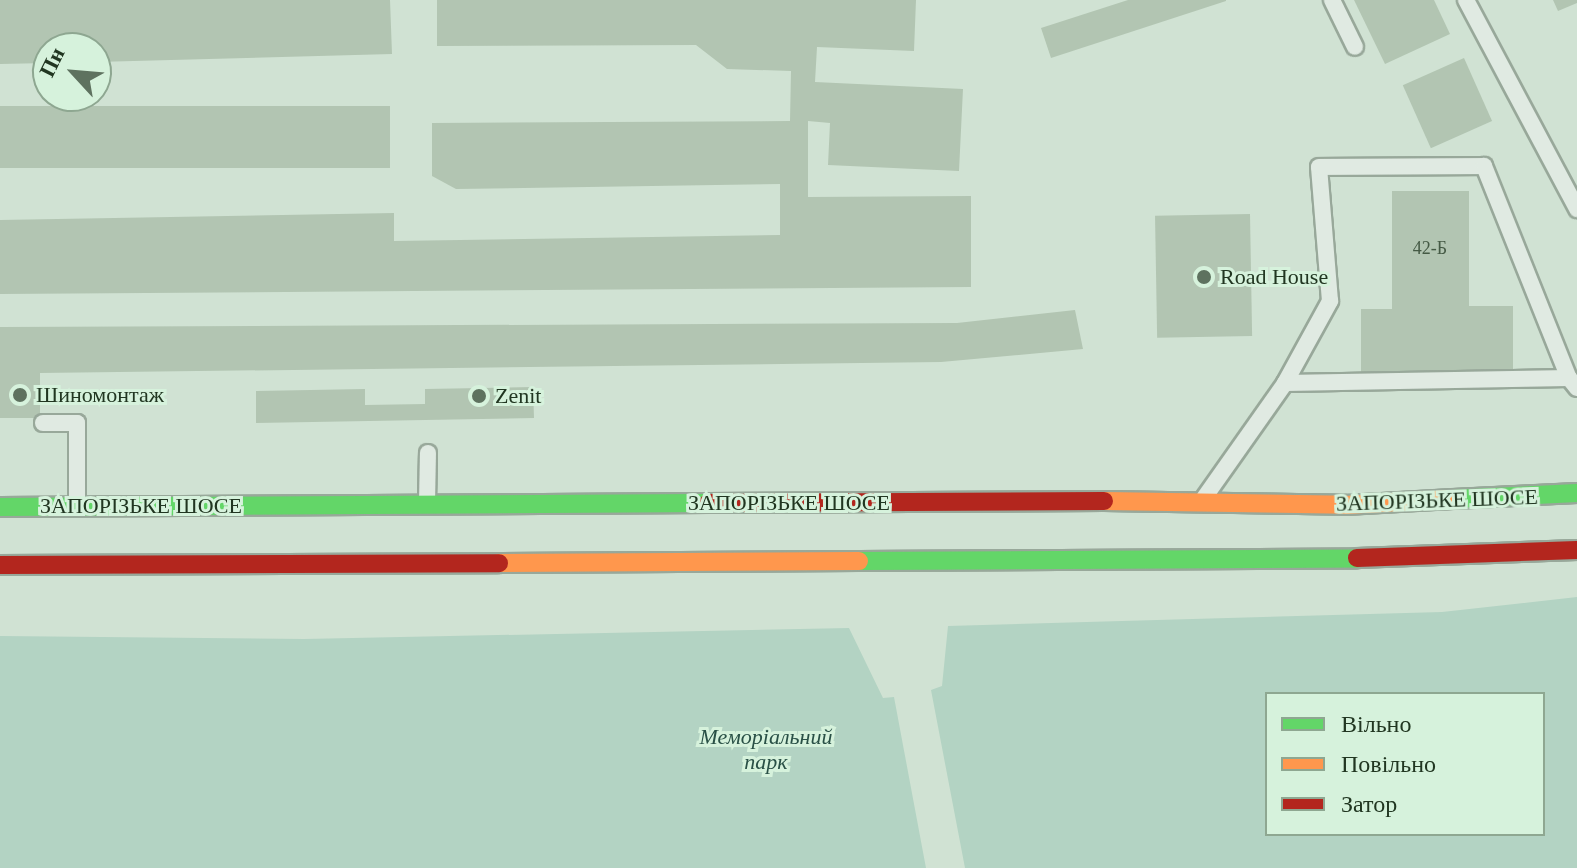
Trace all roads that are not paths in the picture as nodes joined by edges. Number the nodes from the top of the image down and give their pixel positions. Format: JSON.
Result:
{"nodes":[{"id":1,"x":1332,"y":0,"type":"edge"},
{"id":2,"x":1466,"y":0,"type":"edge"},
{"id":3,"x":1355,"y":47,"type":"dead end"},
{"id":4,"x":1577,"y":209,"type":"edge"},
{"id":5,"x":1285,"y":383,"type":"junction"},
{"id":6,"x":1573,"y":383,"type":"edge"},
{"id":7,"x":43,"y":423,"type":"dead end"},
{"id":8,"x":428,"y":453,"type":"dead end"},
{"id":9,"x":1577,"y":493,"type":"edge"},
{"id":10,"x":1201,"y":501,"type":"junction"},
{"id":11,"x":427,"y":505,"type":"junction"},
{"id":12,"x":77,"y":506,"type":"junction"},
{"id":13,"x":0,"y":507,"type":"edge"},
{"id":14,"x":1577,"y":550,"type":"edge"},
{"id":15,"x":0,"y":565,"type":"edge"}],
"edges":[{"from":1,"to":3,"type":"lane"},
{"from":2,"to":4,"type":"lane"},
{"from":5,"to":6,"type":"lane"},
{"from":5,"to":6,"type":"lane"},
{"from":5,"to":10,"type":"lane"},
{"from":7,"to":12,"type":"lane"},
{"from":8,"to":11,"type":"lane"},
{"from":9,"to":10,"type":"main road","name":"ЗАПОРІЗЬКЕ ШОСЕ"},
{"from":10,"to":11,"type":"main road","name":"ЗАПОРІЗЬКЕ ШОСЕ"},
{"from":11,"to":12,"type":"main road","name":"ЗАПОРІЗЬКЕ ШОСЕ"},
{"from":12,"to":13,"type":"main road","name":"ЗАПОРІЗЬКЕ ШОСЕ"},
{"from":14,"to":15,"type":"main road"}]}
